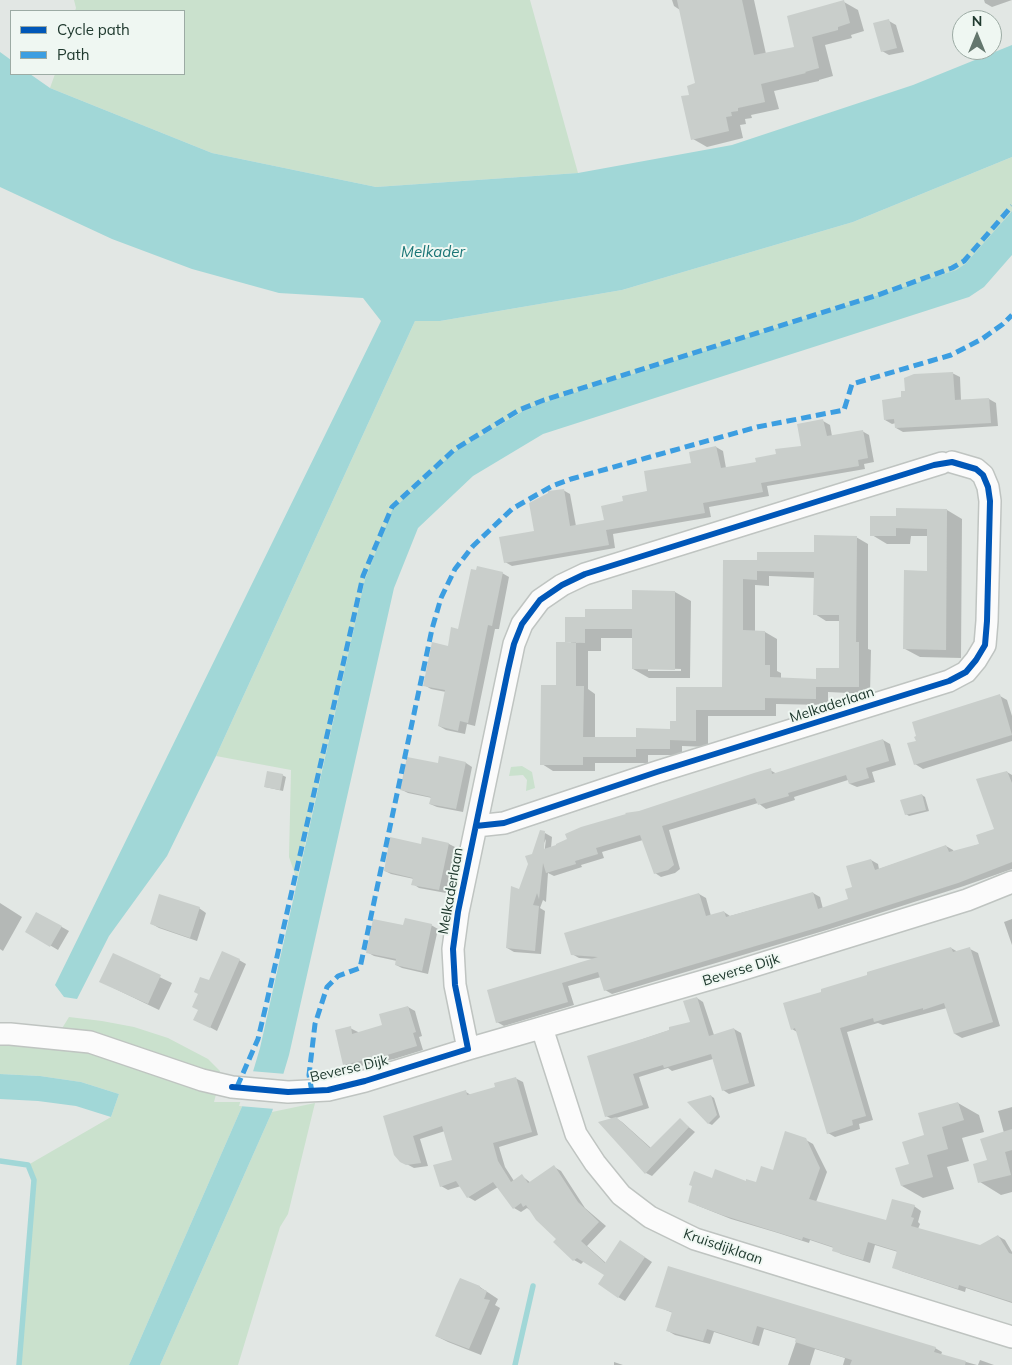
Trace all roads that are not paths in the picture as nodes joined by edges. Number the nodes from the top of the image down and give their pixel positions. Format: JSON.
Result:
{"nodes":[{"id":1,"x":476,"y":826,"type":"junction"},
{"id":2,"x":1012,"y":882,"type":"edge"},
{"id":3,"x":542,"y":1028,"type":"junction"},
{"id":4,"x":0,"y":1034,"type":"edge"},
{"id":5,"x":468,"y":1049,"type":"junction"},
{"id":6,"x":1012,"y":1338,"type":"edge"}],
"edges":[{"from":1,"to":1,"type":"street","name":"Melkaderlaan"},
{"from":1,"to":5,"type":"street","name":"Melkaderlaan"},
{"from":2,"to":3,"type":"street","name":"Beverse Dijk"},
{"from":3,"to":5,"type":"street","name":"Beverse Dijk"},
{"from":3,"to":6,"type":"street","name":"Kruisdijklaan"},
{"from":4,"to":5,"type":"street","name":"Beverse Dijk"}]}
